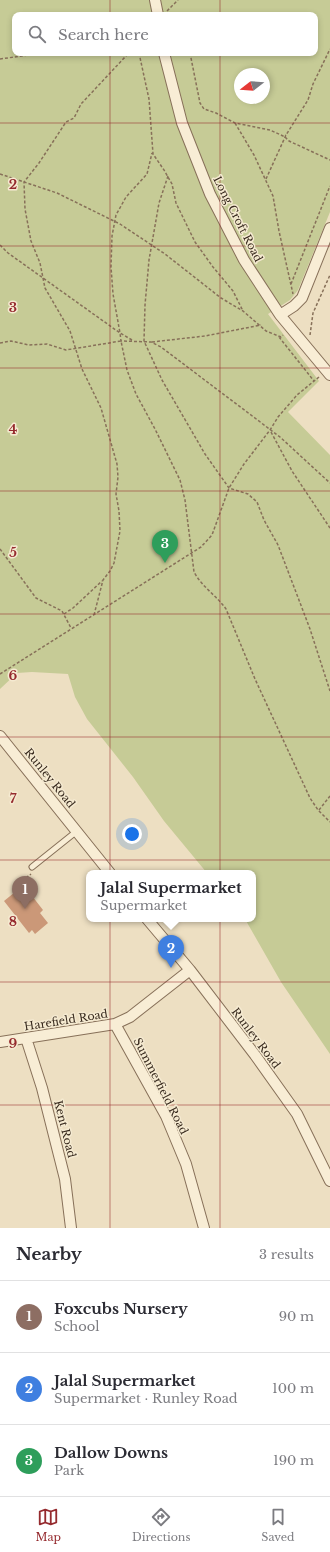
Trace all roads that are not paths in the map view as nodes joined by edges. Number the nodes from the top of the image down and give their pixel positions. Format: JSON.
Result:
{"nodes":[{"id":1,"x":155,"y":0,"type":"edge"},
{"id":2,"x":157,"y":12,"type":"edge"},
{"id":3,"x":165,"y":56,"type":"edge"},
{"id":4,"x":330,"y":228,"type":"edge"},
{"id":5,"x":280,"y":315,"type":"junction"},
{"id":6,"x":328,"y":373,"type":"edge"},
{"id":7,"x":0,"y":736,"type":"edge"},
{"id":8,"x":77,"y":831,"type":"junction"},
{"id":9,"x":32,"y":867,"type":"dead end"},
{"id":10,"x":108,"y":870,"type":"edge"},
{"id":11,"x":149,"y":922,"type":"edge"},
{"id":12,"x":190,"y":970,"type":"junction"},
{"id":13,"x":115,"y":1024,"type":"junction"},
{"id":14,"x":26,"y":1038,"type":"junction"},
{"id":15,"x":0,"y":1042,"type":"edge"},
{"id":16,"x":330,"y":1181,"type":"edge"},
{"id":17,"x":71,"y":1228,"type":"edge"},
{"id":18,"x":204,"y":1228,"type":"edge"}],
"edges":[{"from":1,"to":2,"type":"street"},
{"from":3,"to":5,"type":"street","name":"Long Croft Road"},
{"from":4,"to":5,"type":"street"},
{"from":5,"to":6,"type":"street","name":"Long Croft Road"},
{"from":7,"to":8,"type":"street","name":"Runley Road"},
{"from":8,"to":9,"type":"lane"},
{"from":8,"to":10,"type":"street","name":"Runley Road"},
{"from":11,"to":12,"type":"street","name":"Runley Road"},
{"from":12,"to":13,"type":"street","name":"Harefield Road"},
{"from":12,"to":16,"type":"street","name":"Runley Road"},
{"from":13,"to":14,"type":"street","name":"Harefield Road"},
{"from":13,"to":18,"type":"street","name":"Summerfield Road"},
{"from":14,"to":15,"type":"street","name":"Harefield Road"},
{"from":14,"to":17,"type":"street","name":"Kent Road"}]}
